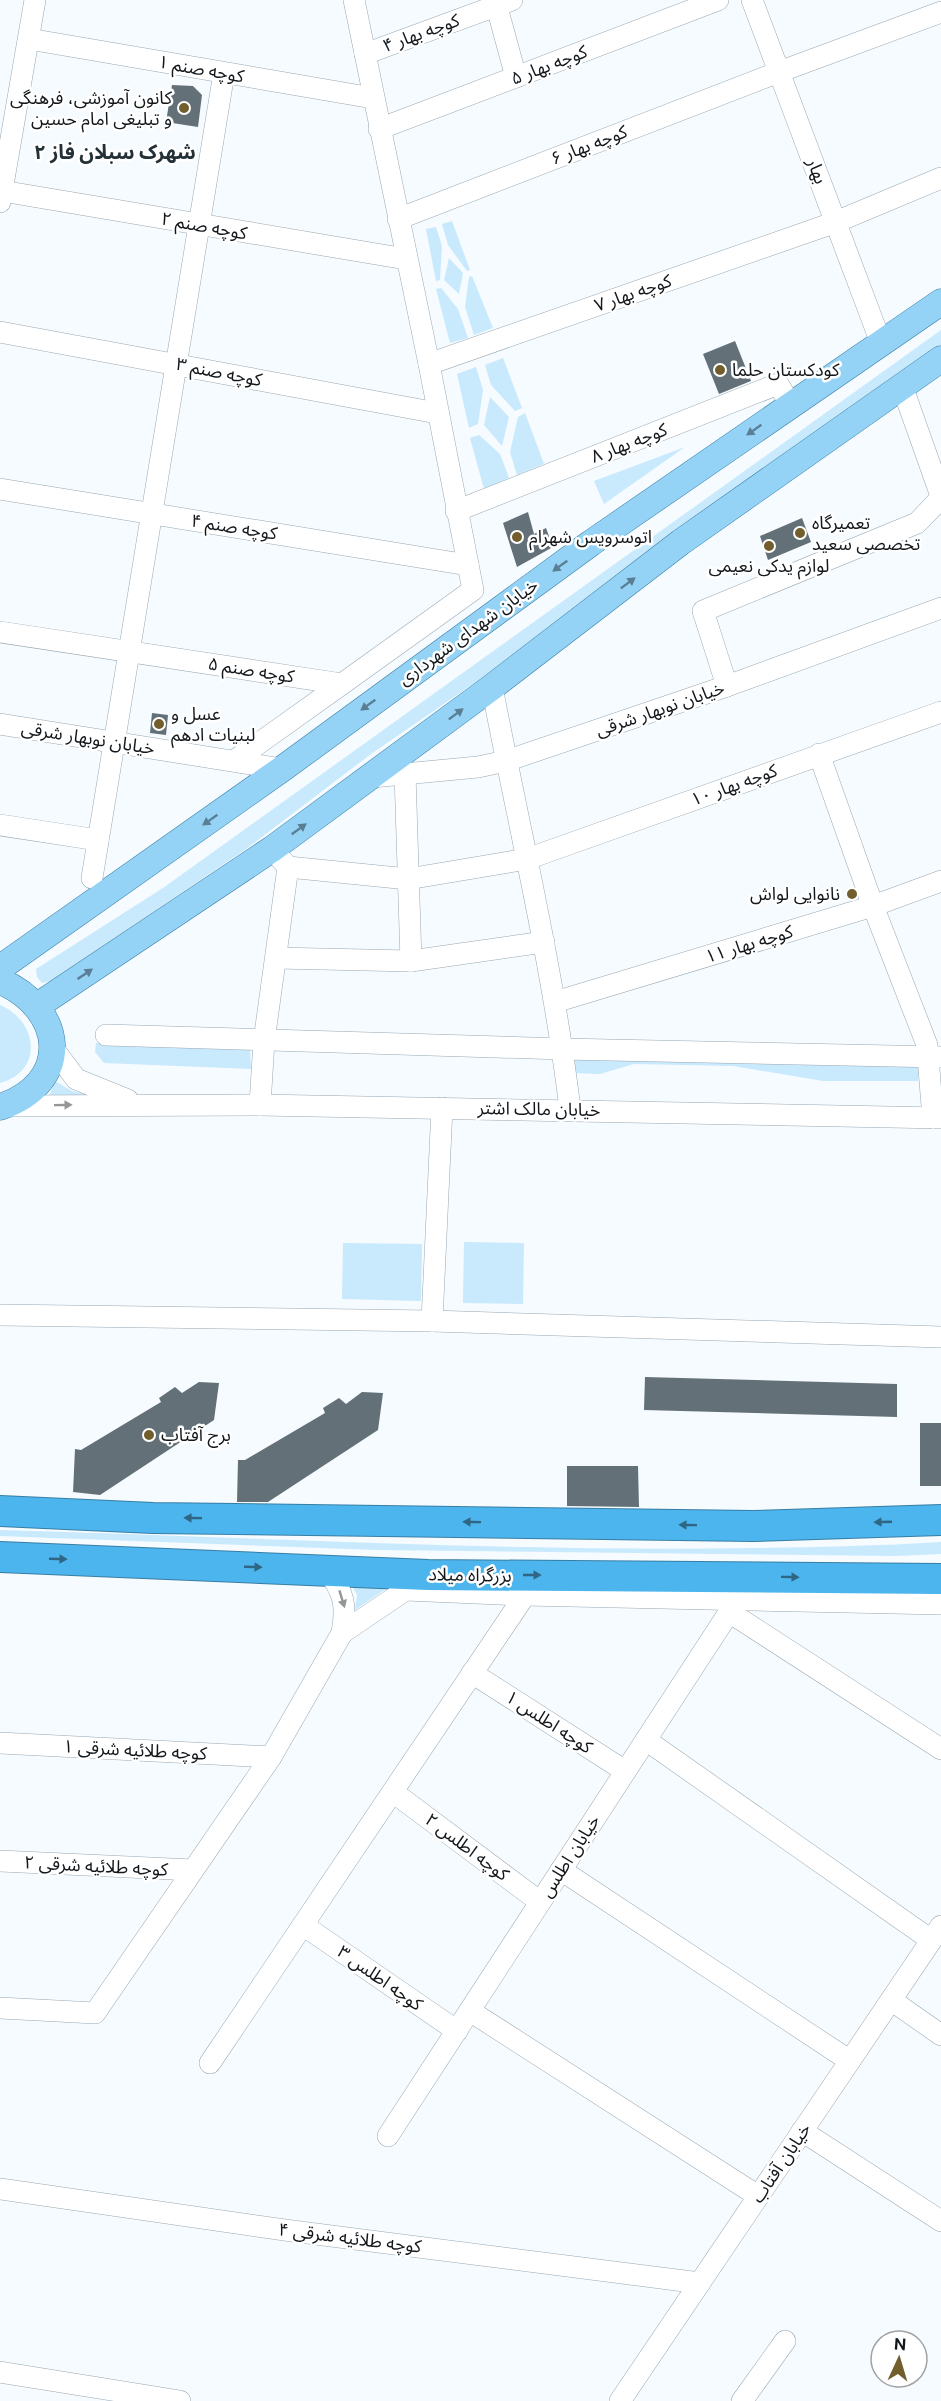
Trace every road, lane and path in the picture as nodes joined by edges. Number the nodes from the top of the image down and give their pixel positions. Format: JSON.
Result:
{"nodes":[{"id":1,"x":35,"y":0,"type":"edge"},
{"id":2,"x":354,"y":0,"type":"edge"},
{"id":3,"x":718,"y":0,"type":"edge"},
{"id":4,"x":752,"y":0,"type":"edge"},
{"id":5,"x":501,"y":2,"type":"edge"},
{"id":6,"x":941,"y":12,"type":"edge"},
{"id":7,"x":28,"y":39,"type":"junction"},
{"id":8,"x":365,"y":54,"type":"junction"},
{"id":9,"x":779,"y":72,"type":"junction"},
{"id":10,"x":224,"y":73,"type":"junction"},
{"id":11,"x":516,"y":77,"type":"junction"},
{"id":12,"x":373,"y":98,"type":"junction"},
{"id":13,"x":379,"y":129,"type":"junction"},
{"id":14,"x":941,"y":178,"type":"edge"},
{"id":15,"x":1,"y":196,"type":"edge"},
{"id":16,"x":398,"y":219,"type":"junction"},
{"id":17,"x":836,"y":222,"type":"junction"},
{"id":18,"x":199,"y":225,"type":"junction"},
{"id":19,"x":406,"y":259,"type":"junction"},
{"id":20,"x":941,"y":302,"type":"edge"},
{"id":21,"x":0,"y":332,"type":"edge"},
{"id":22,"x":881,"y":343,"type":"junction"},
{"id":23,"x":941,"y":359,"type":"edge"},
{"id":24,"x":176,"y":364,"type":"junction"},
{"id":25,"x":429,"y":364,"type":"junction"},
{"id":26,"x":902,"y":386,"type":"junction"},
{"id":27,"x":791,"y":405,"type":"junction"},
{"id":28,"x":437,"y":413,"type":"junction"},
{"id":29,"x":0,"y":489,"type":"edge"},
{"id":30,"x":941,"y":497,"type":"edge"},
{"id":31,"x":456,"y":511,"type":"junction"},
{"id":32,"x":152,"y":514,"type":"junction"},
{"id":33,"x":468,"y":565,"type":"junction"},
{"id":34,"x":941,"y":608,"type":"edge"},
{"id":35,"x":0,"y":632,"type":"edge"},
{"id":36,"x":130,"y":651,"type":"junction"},
{"id":37,"x":342,"y":684,"type":"junction"},
{"id":38,"x":727,"y":686,"type":"junction"},
{"id":39,"x":492,"y":687,"type":"junction"},
{"id":40,"x":941,"y":712,"type":"edge"},
{"id":41,"x":0,"y":724,"type":"edge"},
{"id":42,"x":114,"y":743,"type":"junction"},
{"id":43,"x":819,"y":754,"type":"junction"},
{"id":44,"x":234,"y":761,"type":"junction"},
{"id":45,"x":506,"y":761,"type":"junction"},
{"id":46,"x":282,"y":769,"type":"junction"},
{"id":47,"x":405,"y":774,"type":"junction"},
{"id":48,"x":372,"y":777,"type":"junction"},
{"id":49,"x":0,"y":825,"type":"edge"},
{"id":50,"x":98,"y":840,"type":"junction"},
{"id":51,"x":280,"y":858,"type":"junction"},
{"id":52,"x":527,"y":860,"type":"junction"},
{"id":53,"x":92,"y":879,"type":"dead end"},
{"id":54,"x":408,"y":879,"type":"junction"},
{"id":55,"x":941,"y":880,"type":"edge"},
{"id":56,"x":873,"y":906,"type":"junction"},
{"id":57,"x":544,"y":942,"type":"junction"},
{"id":58,"x":276,"y":958,"type":"junction"},
{"id":59,"x":411,"y":961,"type":"junction"},
{"id":60,"x":0,"y":968,"type":"edge"},
{"id":61,"x":0,"y":981,"type":"edge"},
{"id":62,"x":555,"y":1002,"type":"junction"},
{"id":63,"x":37,"y":1006,"type":"junction"},
{"id":64,"x":105,"y":1035,"type":"dead end"},
{"id":65,"x":264,"y":1041,"type":"junction"},
{"id":66,"x":53,"y":1048,"type":"junction"},
{"id":67,"x":563,"y":1049,"type":"junction"},
{"id":68,"x":934,"y":1050,"type":"edge"},
{"id":69,"x":137,"y":1104,"type":"junction"},
{"id":70,"x":260,"y":1105,"type":"junction"},
{"id":71,"x":2,"y":1106,"type":"edge"},
{"id":72,"x":442,"y":1108,"type":"junction"},
{"id":73,"x":570,"y":1109,"type":"junction"},
{"id":74,"x":937,"y":1118,"type":"edge"},
{"id":75,"x":0,"y":1316,"type":"edge"},
{"id":76,"x":432,"y":1321,"type":"junction"},
{"id":77,"x":941,"y":1337,"type":"edge"},
{"id":78,"x":0,"y":1511,"type":"edge"},
{"id":79,"x":941,"y":1520,"type":"edge"},
{"id":80,"x":0,"y":1557,"type":"edge"},
{"id":81,"x":326,"y":1569,"type":"junction"},
{"id":82,"x":941,"y":1579,"type":"edge"},
{"id":83,"x":417,"y":1582,"type":"junction"},
{"id":84,"x":525,"y":1595,"type":"junction"},
{"id":85,"x":740,"y":1596,"type":"junction"},
{"id":86,"x":941,"y":1604,"type":"edge"},
{"id":87,"x":342,"y":1633,"type":"junction"},
{"id":88,"x":472,"y":1673,"type":"junction"},
{"id":89,"x":646,"y":1740,"type":"junction"},
{"id":90,"x":0,"y":1743,"type":"edge"},
{"id":91,"x":941,"y":1749,"type":"edge"},
{"id":92,"x":271,"y":1756,"type":"junction"},
{"id":93,"x":625,"y":1771,"type":"junction"},
{"id":94,"x":393,"y":1792,"type":"junction"},
{"id":95,"x":0,"y":1861,"type":"edge"},
{"id":96,"x":193,"y":1870,"type":"junction"},
{"id":97,"x":561,"y":1870,"type":"junction"},
{"id":98,"x":540,"y":1902,"type":"junction"},
{"id":99,"x":303,"y":1925,"type":"junction"},
{"id":100,"x":936,"y":1933,"type":"edge"},
{"id":101,"x":891,"y":2000,"type":"junction"},
{"id":102,"x":0,"y":2008,"type":"edge"},
{"id":103,"x":470,"y":2011,"type":"junction"},
{"id":104,"x":457,"y":2031,"type":"junction"},
{"id":105,"x":941,"y":2035,"type":"edge"},
{"id":106,"x":850,"y":2061,"type":"junction"},
{"id":107,"x":210,"y":2063,"type":"dead end"},
{"id":108,"x":802,"y":2131,"type":"junction"},
{"id":109,"x":388,"y":2136,"type":"dead end"},
{"id":110,"x":0,"y":2189,"type":"edge"},
{"id":111,"x":758,"y":2196,"type":"junction"},
{"id":112,"x":941,"y":2221,"type":"edge"},
{"id":113,"x":700,"y":2283,"type":"junction"},
{"id":114,"x":784,"y":2341,"type":"dead end"},
{"id":115,"x":0,"y":2372,"type":"edge"},
{"id":116,"x":99,"y":2394,"type":"edge"},
{"id":117,"x":180,"y":2401,"type":"edge"},
{"id":118,"x":620,"y":2401,"type":"edge"},
{"id":119,"x":742,"y":2401,"type":"edge"}],
"edges":[{"from":1,"to":7,"type":"street"},
{"from":2,"to":8,"type":"street"},
{"from":3,"to":11,"type":"street","name":"کوچه بهار ۵"},
{"from":4,"to":9,"type":"street","name":"بهار"},
{"from":5,"to":8,"type":"street","name":"کوچه بهار ۴"},
{"from":5,"to":11,"type":"street"},
{"from":6,"to":9,"type":"street","name":"کوچه بهار ۶"},
{"from":7,"to":10,"type":"street","name":"کوچه صنم ۱"},
{"from":7,"to":15,"type":"street"},
{"from":8,"to":12,"type":"street"},
{"from":9,"to":16,"type":"street","name":"کوچه بهار ۶"},
{"from":9,"to":17,"type":"street","name":"بهار"},
{"from":10,"to":12,"type":"street","name":"کوچه صنم ۱"},
{"from":10,"to":18,"type":"street"},
{"from":11,"to":13,"type":"street","name":"کوچه بهار ۵"},
{"from":12,"to":13,"type":"street"},
{"from":13,"to":16,"type":"street"},
{"from":14,"to":17,"type":"street","name":"کوچه بهار ۷"},
{"from":15,"to":18,"type":"street","name":"کوچه صنم ۲"},
{"from":16,"to":19,"type":"street"},
{"from":17,"to":22,"type":"street","name":"بهار"},
{"from":17,"to":25,"type":"street","name":"کوچه بهار ۷"},
{"from":18,"to":19,"type":"street","name":"کوچه صنم ۲"},
{"from":18,"to":24,"type":"street"},
{"from":19,"to":25,"type":"street"},
{"from":20,"to":22,"type":"main road","name":"خیابان شهدای شهرداری"},
{"from":21,"to":24,"type":"street","name":"کوچه صنم ۳"},
{"from":22,"to":27,"type":"main road","name":"خیابان شهدای شهرداری"},
{"from":23,"to":26,"type":"main road"},
{"from":24,"to":28,"type":"street","name":"کوچه صنم ۳"},
{"from":24,"to":32,"type":"street"},
{"from":25,"to":28,"type":"street"},
{"from":26,"to":30,"type":"street"},
{"from":39,"to":26,"type":"main road","one_way":true},
{"from":27,"to":31,"type":"street","name":"کوچه بهار ۸"},
{"from":27,"to":46,"type":"main road","name":"خیابان شهدای شهرداری","one_way":true},
{"from":28,"to":31,"type":"street"},
{"from":29,"to":32,"type":"street","name":"کوچه صنم ۴"},
{"from":30,"to":38,"type":"street"},
{"from":31,"to":33,"type":"street"},
{"from":32,"to":33,"type":"street","name":"کوچه صنم ۴"},
{"from":32,"to":36,"type":"street"},
{"from":33,"to":37,"type":"street"},
{"from":34,"to":38,"type":"street","name":"خیابان نوبهار شرقی"},
{"from":35,"to":36,"type":"street","name":"کوچه صنم ۵"},
{"from":36,"to":37,"type":"street","name":"کوچه صنم ۵"},
{"from":36,"to":42,"type":"street"},
{"from":37,"to":44,"type":"street"},
{"from":38,"to":45,"type":"street","name":"خیابان نوبهار شرقی"},
{"from":39,"to":45,"type":"street"},
{"from":48,"to":39,"type":"main road","one_way":true},
{"from":40,"to":43,"type":"street","name":"کوچه بهار ۱۰"},
{"from":41,"to":42,"type":"street","name":"خیابان نوبهار شرقی"},
{"from":42,"to":44,"type":"street","name":"خیابان نوبهار شرقی"},
{"from":42,"to":50,"type":"street"},
{"from":43,"to":52,"type":"street","name":"کوچه بهار ۱۰"},
{"from":43,"to":56,"type":"street"},
{"from":44,"to":46,"type":"street","name":"خیابان نوبهار شرقی"},
{"from":45,"to":47,"type":"street","name":"خیابان نوبهار شرقی"},
{"from":45,"to":52,"type":"street"},
{"from":46,"to":60,"type":"main road","name":"خیابان شهدای شهرداری","one_way":true},
{"from":47,"to":48,"type":"street","name":"خیابان نوبهار شرقی"},
{"from":47,"to":54,"type":"street"},
{"from":51,"to":48,"type":"main road","one_way":true},
{"from":49,"to":50,"type":"street"},
{"from":50,"to":53,"type":"street"},
{"from":51,"to":54,"type":"street","name":"کوچه بهار ۱۰"},
{"from":51,"to":58,"type":"street"},
{"from":63,"to":51,"type":"main road","one_way":true},
{"from":52,"to":54,"type":"street","name":"کوچه بهار ۱۰"},
{"from":52,"to":57,"type":"street"},
{"from":54,"to":59,"type":"street"},
{"from":55,"to":56,"type":"street","name":"کوچه بهار ۱۱"},
{"from":56,"to":62,"type":"street","name":"کوچه بهار ۱۱"},
{"from":56,"to":68,"type":"street"},
{"from":57,"to":59,"type":"street"},
{"from":57,"to":62,"type":"street"},
{"from":58,"to":59,"type":"street"},
{"from":58,"to":65,"type":"street"},
{"from":61,"to":63,"type":"main road"},
{"from":62,"to":67,"type":"street"},
{"from":63,"to":66,"type":"main road"},
{"from":64,"to":65,"type":"street"},
{"from":65,"to":67,"type":"street"},
{"from":65,"to":70,"type":"street"},
{"from":66,"to":69,"type":"street","name":"خیابان مالک اشتر"},
{"from":66,"to":71,"type":"main road"},
{"from":67,"to":68,"type":"street"},
{"from":67,"to":73,"type":"street"},
{"from":68,"to":74,"type":"street"},
{"from":69,"to":70,"type":"street","name":"خیابان مالک اشتر"},
{"from":71,"to":69,"type":"street","name":"خیابان مالک اشتر","one_way":true},
{"from":70,"to":72,"type":"street","name":"خیابان مالک اشتر"},
{"from":72,"to":73,"type":"street","name":"خیابان مالک اشتر"},
{"from":72,"to":76,"type":"street"},
{"from":73,"to":74,"type":"street","name":"خیابان مالک اشتر"},
{"from":75,"to":76,"type":"street"},
{"from":76,"to":77,"type":"street"},
{"from":79,"to":78,"type":"highway","one_way":true},
{"from":80,"to":81,"type":"highway","name":"بزرگراه میلاد","one_way":true},
{"from":81,"to":83,"type":"highway","name":"بزرگراه میلاد"},
{"from":81,"to":87,"type":"street","one_way":true},
{"from":85,"to":82,"type":"highway","name":"بزرگراه میلاد","one_way":true},
{"from":83,"to":84,"type":"street"},
{"from":83,"to":85,"type":"highway","name":"بزرگراه میلاد","one_way":true},
{"from":83,"to":87,"type":"street"},
{"from":84,"to":85,"type":"street"},
{"from":84,"to":88,"type":"street"},
{"from":85,"to":86,"type":"street"},
{"from":85,"to":89,"type":"street","name":"خیابان اطلس"},
{"from":85,"to":91,"type":"street"},
{"from":87,"to":92,"type":"street"},
{"from":88,"to":93,"type":"street","name":"کوچه اطلس ۱"},
{"from":88,"to":94,"type":"street"},
{"from":89,"to":93,"type":"street","name":"خیابان اطلس"},
{"from":89,"to":100,"type":"street"},
{"from":90,"to":92,"type":"street","name":"کوچه طلائیه شرقی ۱"},
{"from":92,"to":96,"type":"street"},
{"from":93,"to":97,"type":"street","name":"خیابان اطلس"},
{"from":94,"to":98,"type":"street","name":"کوچه اطلس ۲"},
{"from":94,"to":99,"type":"street"},
{"from":95,"to":96,"type":"street","name":"کوچه طلائیه شرقی ۲"},
{"from":96,"to":102,"type":"street"},
{"from":97,"to":98,"type":"street","name":"خیابان اطلس"},
{"from":97,"to":106,"type":"street"},
{"from":98,"to":103,"type":"street","name":"خیابان اطلس"},
{"from":99,"to":104,"type":"street","name":"کوچه اطلس ۳"},
{"from":99,"to":107,"type":"street"},
{"from":100,"to":101,"type":"street","name":"خیابان آفتاب"},
{"from":101,"to":105,"type":"street"},
{"from":101,"to":106,"type":"street","name":"خیابان آفتاب"},
{"from":103,"to":104,"type":"street","name":"خیابان اطلس"},
{"from":103,"to":111,"type":"street"},
{"from":104,"to":109,"type":"street","name":"خیابان اطلس"},
{"from":106,"to":108,"type":"street","name":"خیابان آفتاب"},
{"from":108,"to":111,"type":"street","name":"خیابان آفتاب"},
{"from":108,"to":112,"type":"street"},
{"from":110,"to":113,"type":"street","name":"کوچه طلائیه شرقی ۴"},
{"from":111,"to":113,"type":"street","name":"خیابان آفتاب"},
{"from":113,"to":118,"type":"street","name":"خیابان آفتاب"},
{"from":114,"to":119,"type":"street"},
{"from":115,"to":116,"type":"street"},
{"from":116,"to":117,"type":"street"}]}
